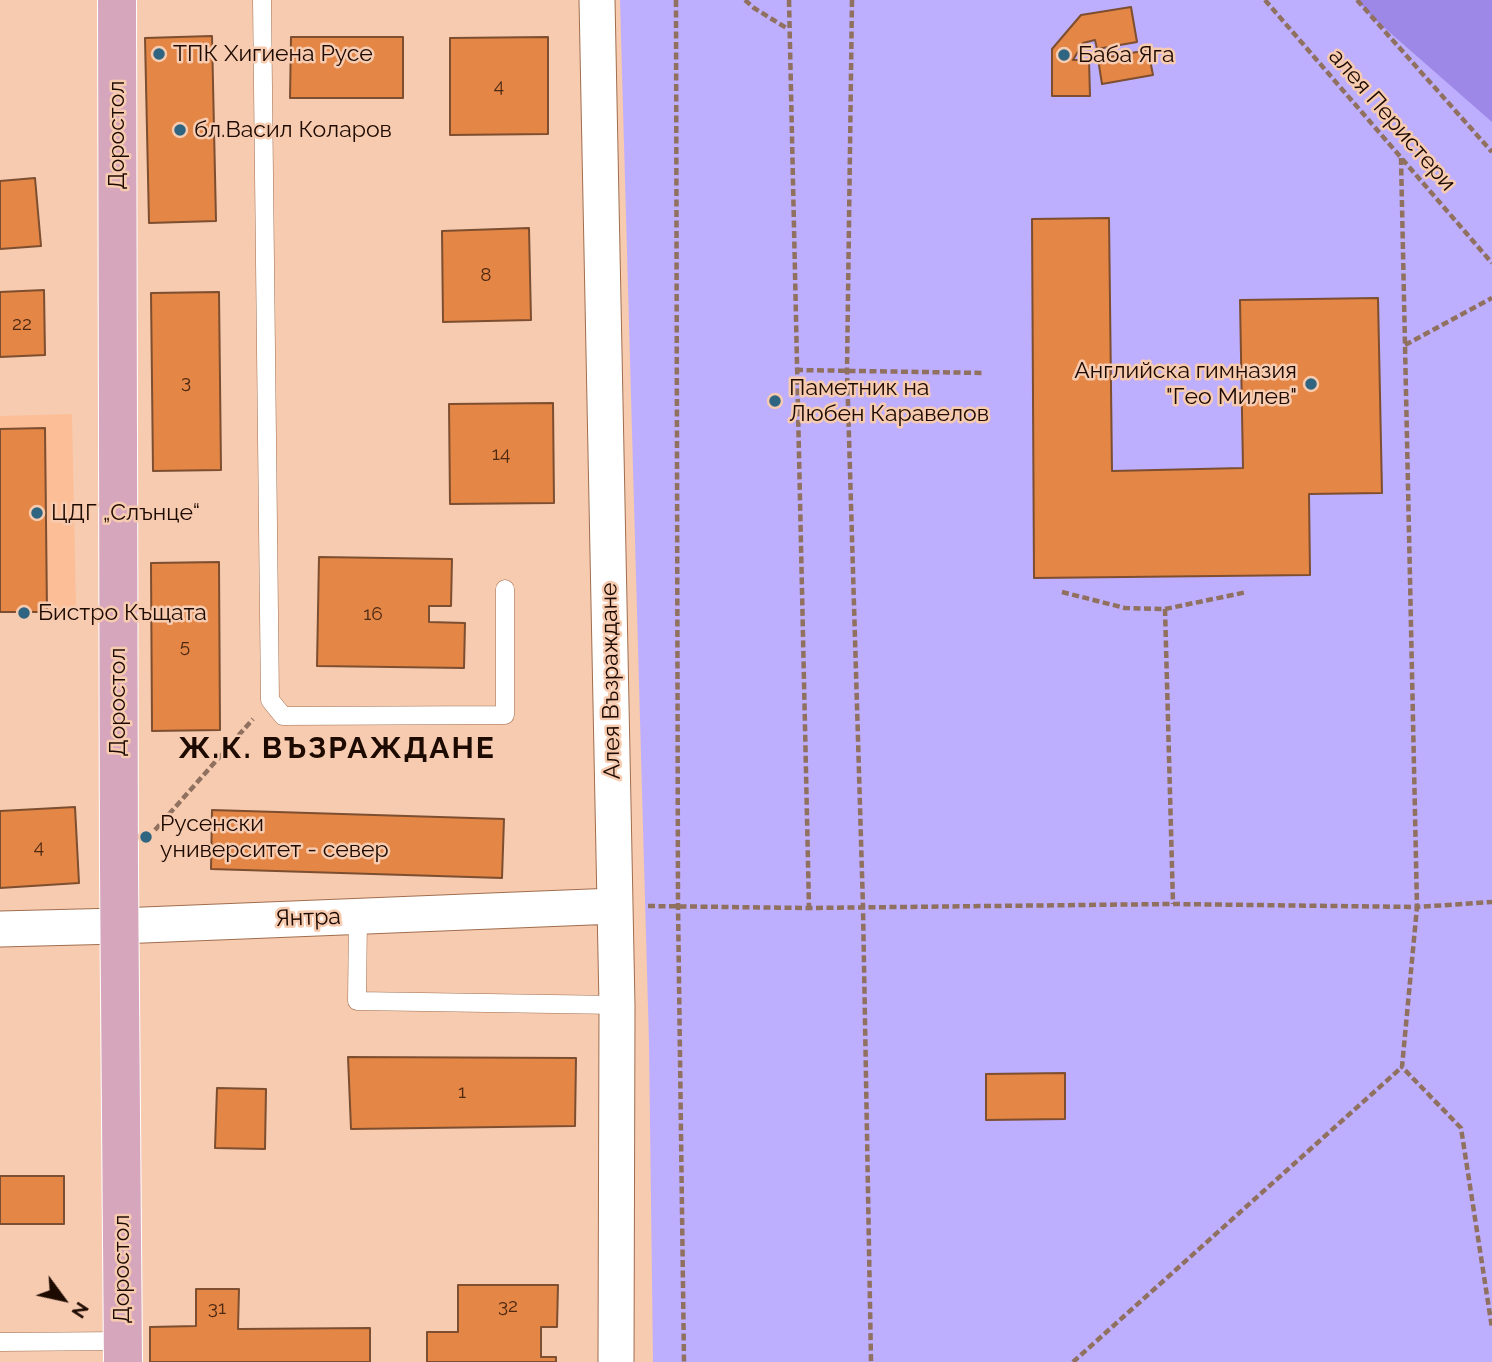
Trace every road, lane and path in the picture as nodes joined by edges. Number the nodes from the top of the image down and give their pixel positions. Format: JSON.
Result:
{"nodes":[{"id":1,"x":117,"y":0,"type":"edge"},
{"id":2,"x":262,"y":0,"type":"edge"},
{"id":3,"x":597,"y":0,"type":"edge"},
{"id":4,"x":676,"y":0,"type":"edge"},
{"id":5,"x":745,"y":0,"type":"edge"},
{"id":6,"x":789,"y":0,"type":"edge"},
{"id":7,"x":852,"y":0,"type":"edge"},
{"id":8,"x":1265,"y":0,"type":"edge"},
{"id":9,"x":1357,"y":0,"type":"edge"},
{"id":10,"x":788,"y":29,"type":"junction"},
{"id":11,"x":1492,"y":152,"type":"edge"},
{"id":12,"x":1401,"y":158,"type":"junction"},
{"id":13,"x":1492,"y":263,"type":"edge"},
{"id":14,"x":1492,"y":298,"type":"edge"},
{"id":15,"x":1405,"y":345,"type":"junction"},
{"id":16,"x":796,"y":369,"type":"junction"},
{"id":17,"x":847,"y":370,"type":"junction"},
{"id":18,"x":984,"y":373,"type":"dead end"},
{"id":19,"x":505,"y":589,"type":"dead end"},
{"id":20,"x":1062,"y":592,"type":"dead end"},
{"id":21,"x":1247,"y":592,"type":"dead end"},
{"id":22,"x":1165,"y":609,"type":"junction"},
{"id":23,"x":270,"y":699,"type":"junction"},
{"id":24,"x":155,"y":830,"type":"dead end"},
{"id":25,"x":1492,"y":902,"type":"edge"},
{"id":26,"x":1173,"y":904,"type":"junction"},
{"id":27,"x":678,"y":905,"type":"junction"},
{"id":28,"x":615,"y":906,"type":"junction"},
{"id":29,"x":863,"y":907,"type":"junction"},
{"id":30,"x":1417,"y":907,"type":"junction"},
{"id":31,"x":809,"y":908,"type":"junction"},
{"id":32,"x":358,"y":916,"type":"junction"},
{"id":33,"x":119,"y":926,"type":"junction"},
{"id":34,"x":0,"y":929,"type":"edge"},
{"id":35,"x":617,"y":1005,"type":"junction"},
{"id":36,"x":1402,"y":1067,"type":"junction"},
{"id":37,"x":1492,"y":1328,"type":"edge"},
{"id":38,"x":0,"y":1342,"type":"edge"},
{"id":39,"x":123,"y":1352,"type":"edge"},
{"id":40,"x":616,"y":1362,"type":"edge"},
{"id":41,"x":684,"y":1362,"type":"edge"},
{"id":42,"x":872,"y":1362,"type":"edge"},
{"id":43,"x":1073,"y":1362,"type":"edge"}],
"edges":[{"from":1,"to":33,"type":"main road","name":"Доростол"},
{"from":2,"to":23,"type":"lane"},
{"from":3,"to":28,"type":"street","name":"Алея Възраждане"},
{"from":4,"to":27,"type":"path"},
{"from":5,"to":10,"type":"path"},
{"from":6,"to":10,"type":"path"},
{"from":7,"to":17,"type":"path"},
{"from":8,"to":12,"type":"path","name":"алея Перистери"},
{"from":9,"to":11,"type":"path"},
{"from":10,"to":16,"type":"path"},
{"from":12,"to":13,"type":"path","name":"алея Перистери"},
{"from":12,"to":15,"type":"path"},
{"from":14,"to":15,"type":"path"},
{"from":15,"to":30,"type":"path"},
{"from":16,"to":17,"type":"path"},
{"from":16,"to":31,"type":"path"},
{"from":17,"to":18,"type":"path"},
{"from":17,"to":29,"type":"path"},
{"from":19,"to":23,"type":"lane"},
{"from":20,"to":22,"type":"path"},
{"from":21,"to":22,"type":"path"},
{"from":22,"to":26,"type":"path"},
{"from":23,"to":24,"type":"path"},
{"from":25,"to":30,"type":"path"},
{"from":26,"to":29,"type":"path"},
{"from":26,"to":30,"type":"path"},
{"from":27,"to":31,"type":"path"},
{"from":27,"to":41,"type":"path"},
{"from":28,"to":32,"type":"street","name":"Янтра"},
{"from":28,"to":35,"type":"street","name":"Алея Възраждане"},
{"from":29,"to":31,"type":"path"},
{"from":29,"to":42,"type":"path"},
{"from":30,"to":36,"type":"path"},
{"from":32,"to":33,"type":"street","name":"Янтра"},
{"from":32,"to":35,"type":"lane"},
{"from":33,"to":34,"type":"street","name":"Янтра"},
{"from":33,"to":39,"type":"main road","name":"Доростол"},
{"from":35,"to":40,"type":"street","name":"Алея Възраждане"},
{"from":36,"to":37,"type":"path"},
{"from":36,"to":43,"type":"path"},
{"from":38,"to":39,"type":"lane"}]}
